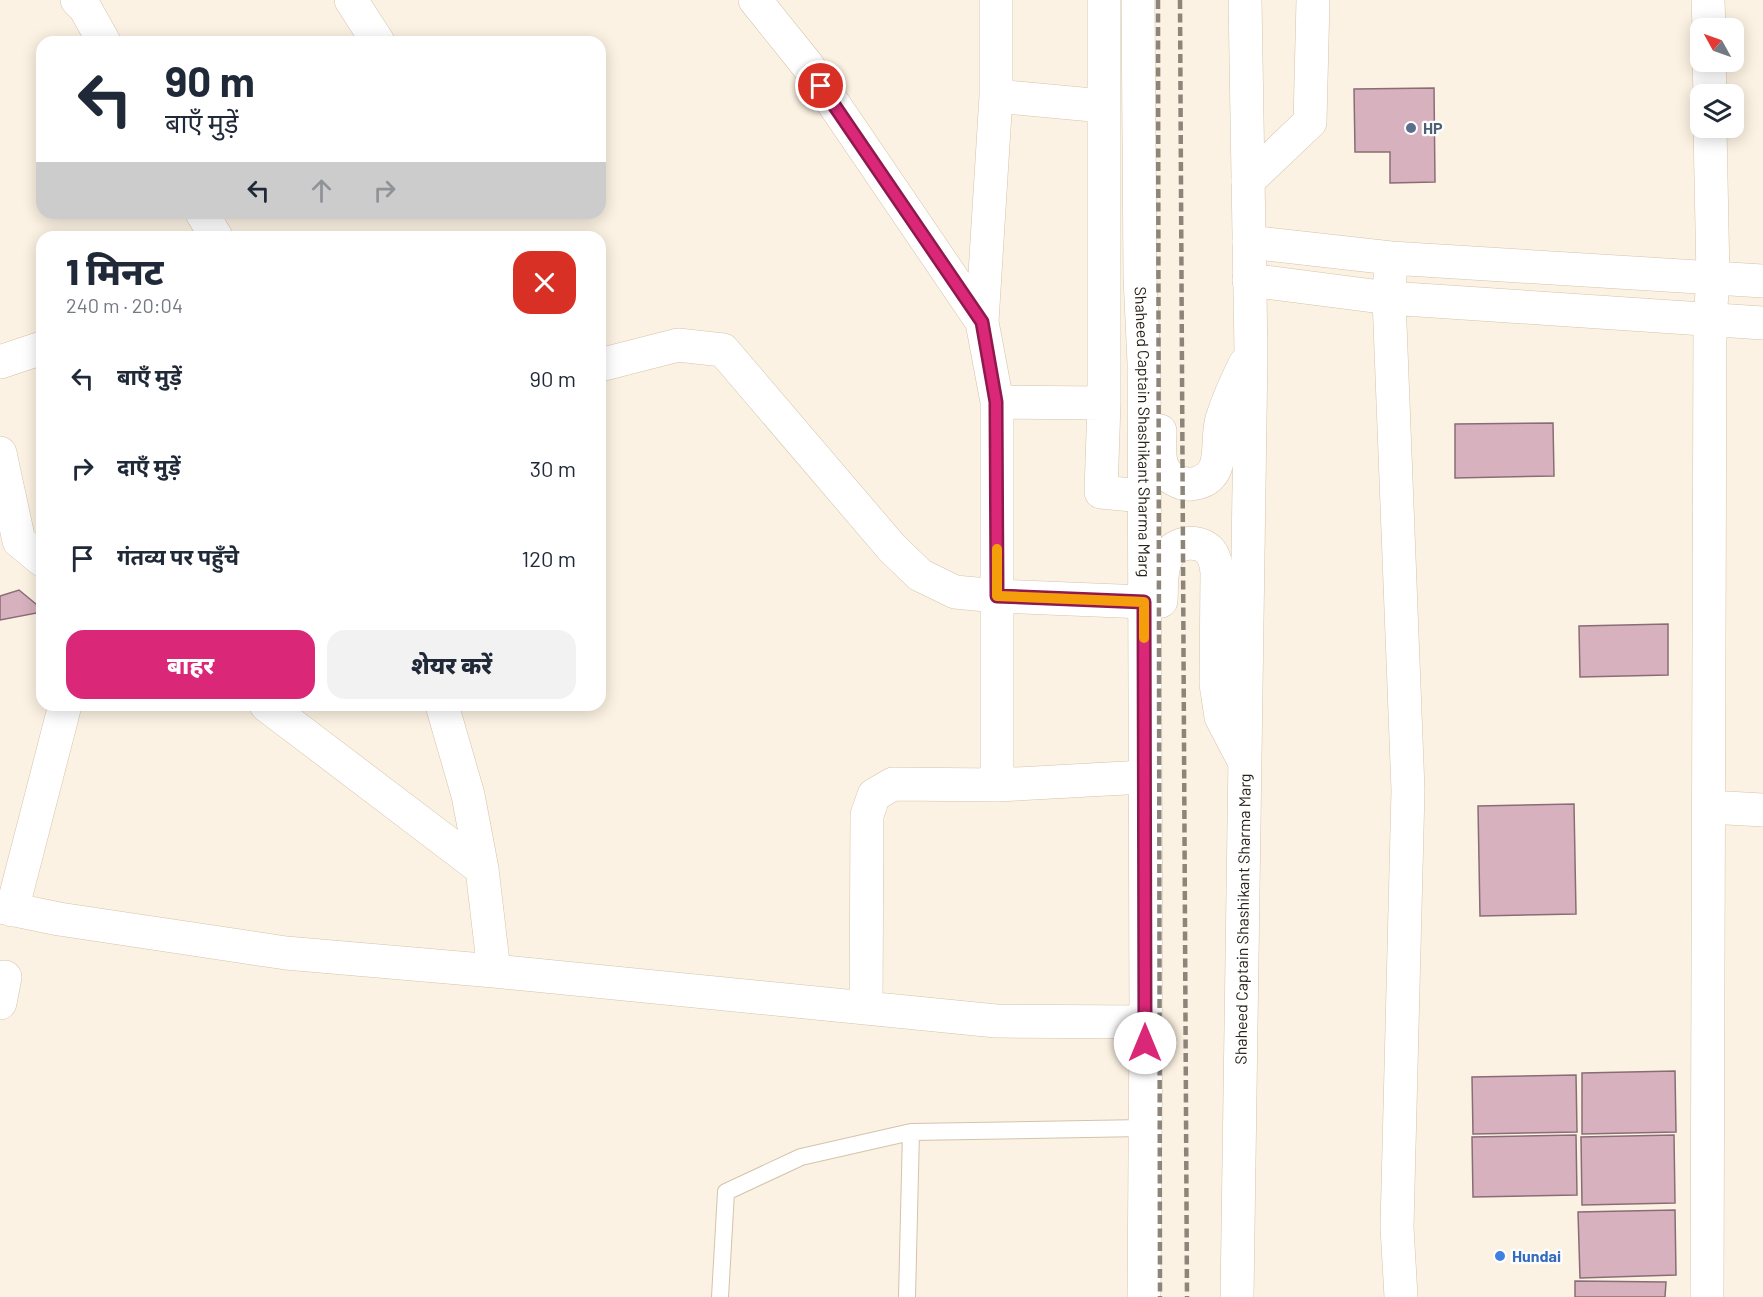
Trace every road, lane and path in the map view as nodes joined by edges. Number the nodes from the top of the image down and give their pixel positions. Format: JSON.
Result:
{"nodes":[{"id":1,"x":77,"y":0,"type":"edge"},
{"id":2,"x":351,"y":0,"type":"edge"},
{"id":3,"x":755,"y":0,"type":"edge"},
{"id":4,"x":996,"y":0,"type":"edge"},
{"id":5,"x":1104,"y":0,"type":"edge"},
{"id":6,"x":1138,"y":0,"type":"edge"},
{"id":7,"x":1245,"y":0,"type":"edge"},
{"id":8,"x":1313,"y":0,"type":"edge"},
{"id":9,"x":1708,"y":0,"type":"edge"},
{"id":10,"x":1708,"y":18,"type":"edge"},
{"id":11,"x":101,"y":36,"type":"edge"},
{"id":12,"x":374,"y":36,"type":"edge"},
{"id":13,"x":996,"y":96,"type":"junction"},
{"id":14,"x":1103,"y":106,"type":"junction"},
{"id":15,"x":1710,"y":138,"type":"edge"},
{"id":16,"x":1248,"y":181,"type":"junction"},
{"id":17,"x":1249,"y":242,"type":"junction"},
{"id":18,"x":1391,"y":258,"type":"junction"},
{"id":19,"x":1713,"y":278,"type":"junction"},
{"id":20,"x":1249,"y":280,"type":"junction"},
{"id":21,"x":1763,"y":281,"type":"edge"},
{"id":22,"x":1389,"y":298,"type":"junction"},
{"id":23,"x":1710,"y":320,"type":"junction"},
{"id":24,"x":982,"y":322,"type":"junction"},
{"id":25,"x":1763,"y":323,"type":"edge"},
{"id":26,"x":36,"y":350,"type":"edge"},
{"id":27,"x":1251,"y":352,"type":"junction"},
{"id":28,"x":0,"y":362,"type":"edge"},
{"id":29,"x":606,"y":363,"type":"edge"},
{"id":30,"x":1144,"y":363,"type":"junction"},
{"id":31,"x":996,"y":402,"type":"junction"},
{"id":32,"x":1104,"y":403,"type":"junction"},
{"id":33,"x":0,"y":453,"type":"edge"},
{"id":34,"x":1143,"y":496,"type":"junction"},
{"id":35,"x":36,"y":555,"type":"edge"},
{"id":36,"x":997,"y":596,"type":"junction"},
{"id":37,"x":1144,"y":602,"type":"junction"},
{"id":38,"x":63,"y":711,"type":"edge"},
{"id":39,"x":274,"y":711,"type":"edge"},
{"id":40,"x":444,"y":711,"type":"edge"},
{"id":41,"x":1144,"y":764,"type":"junction"},
{"id":42,"x":1245,"y":764,"type":"junction"},
{"id":43,"x":998,"y":785,"type":"junction"},
{"id":44,"x":1709,"y":807,"type":"junction"},
{"id":45,"x":1763,"y":810,"type":"edge"},
{"id":46,"x":482,"y":869,"type":"junction"},
{"id":47,"x":6,"y":909,"type":"edge"},
{"id":48,"x":494,"y":970,"type":"junction"},
{"id":49,"x":866,"y":1008,"type":"junction"},
{"id":50,"x":1146,"y":1022,"type":"junction"},
{"id":51,"x":1144,"y":1128,"type":"junction"},
{"id":52,"x":911,"y":1132,"type":"junction"},
{"id":53,"x":720,"y":1297,"type":"edge"},
{"id":54,"x":907,"y":1297,"type":"edge"},
{"id":55,"x":1144,"y":1297,"type":"edge"},
{"id":56,"x":1237,"y":1297,"type":"edge"},
{"id":57,"x":1401,"y":1297,"type":"edge"},
{"id":58,"x":1707,"y":1297,"type":"edge"}],
"edges":[{"from":1,"to":11,"type":"street"},
{"from":2,"to":12,"type":"street"},
{"from":3,"to":24,"type":"street"},
{"from":4,"to":13,"type":"street"},
{"from":5,"to":14,"type":"street"},
{"from":6,"to":30,"type":"street","name":"Shaheed Captain Shashikant Sharma Marg"},
{"from":7,"to":16,"type":"street","name":"Shaheed Captain Shashikant Sharma Marg"},
{"from":8,"to":16,"type":"street"},
{"from":9,"to":10,"type":"street"},
{"from":13,"to":14,"type":"street"},
{"from":13,"to":24,"type":"street"},
{"from":14,"to":32,"type":"street"},
{"from":15,"to":19,"type":"street"},
{"from":16,"to":17,"type":"street","name":"Shaheed Captain Shashikant Sharma Marg"},
{"from":17,"to":18,"type":"street"},
{"from":17,"to":20,"type":"street","name":"Shaheed Captain Shashikant Sharma Marg"},
{"from":18,"to":19,"type":"street"},
{"from":18,"to":22,"type":"street"},
{"from":19,"to":21,"type":"street"},
{"from":19,"to":23,"type":"street"},
{"from":20,"to":22,"type":"street"},
{"from":20,"to":27,"type":"street","name":"Shaheed Captain Shashikant Sharma Marg"},
{"from":22,"to":23,"type":"street"},
{"from":22,"to":57,"type":"street"},
{"from":23,"to":25,"type":"street"},
{"from":23,"to":44,"type":"street"},
{"from":24,"to":31,"type":"street"},
{"from":26,"to":28,"type":"street"},
{"from":27,"to":30,"type":"street"},
{"from":27,"to":42,"type":"street","name":"Shaheed Captain Shashikant Sharma Marg"},
{"from":29,"to":36,"type":"street"},
{"from":30,"to":34,"type":"street","name":"Shaheed Captain Shashikant Sharma Marg"},
{"from":31,"to":32,"type":"street"},
{"from":31,"to":36,"type":"street"},
{"from":32,"to":34,"type":"street"},
{"from":33,"to":35,"type":"street"},
{"from":34,"to":37,"type":"street","name":"Shaheed Captain Shashikant Sharma Marg"},
{"from":36,"to":37,"type":"street"},
{"from":36,"to":43,"type":"street"},
{"from":37,"to":41,"type":"street","name":"Shaheed Captain Shashikant Sharma Marg"},
{"from":38,"to":47,"type":"street"},
{"from":39,"to":46,"type":"street"},
{"from":40,"to":46,"type":"street"},
{"from":41,"to":42,"type":"street"},
{"from":41,"to":43,"type":"street"},
{"from":41,"to":50,"type":"street","name":"Shaheed Captain Shashikant Sharma Marg"},
{"from":42,"to":56,"type":"street","name":"Shaheed Captain Shashikant Sharma Marg"},
{"from":43,"to":49,"type":"street"},
{"from":44,"to":45,"type":"street"},
{"from":44,"to":58,"type":"street"},
{"from":46,"to":48,"type":"street"},
{"from":47,"to":48,"type":"street"},
{"from":48,"to":49,"type":"street"},
{"from":49,"to":50,"type":"street"},
{"from":50,"to":51,"type":"street","name":"Shaheed Captain Shashikant Sharma Marg"},
{"from":51,"to":52,"type":"lane"},
{"from":51,"to":55,"type":"street","name":"Shaheed Captain Shashikant Sharma Marg"},
{"from":52,"to":53,"type":"lane"},
{"from":52,"to":54,"type":"lane"}]}
